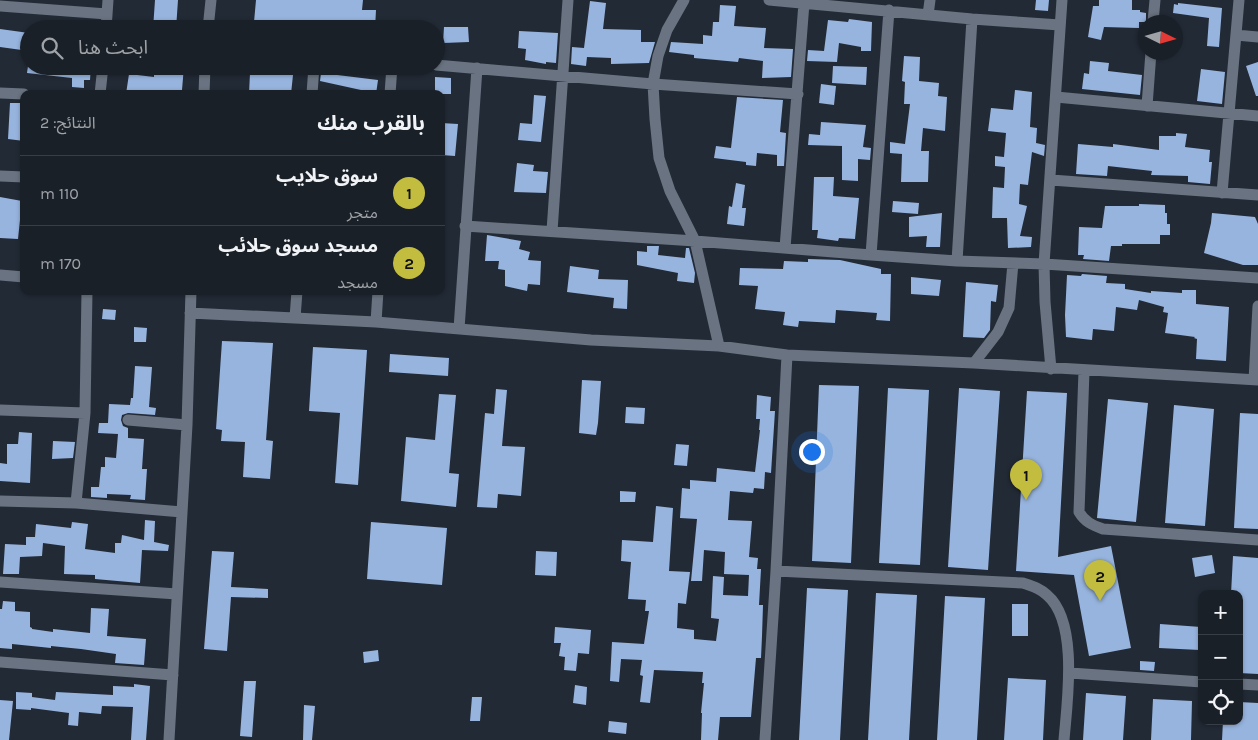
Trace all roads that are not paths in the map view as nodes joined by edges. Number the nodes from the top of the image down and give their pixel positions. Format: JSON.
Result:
{"nodes":[{"id":1,"x":108,"y":0,"type":"edge"},
{"id":2,"x":211,"y":0,"type":"edge"},
{"id":3,"x":568,"y":0,"type":"edge"},
{"id":4,"x":684,"y":0,"type":"edge"},
{"id":5,"x":770,"y":0,"type":"edge"},
{"id":6,"x":930,"y":0,"type":"edge"},
{"id":7,"x":1062,"y":0,"type":"edge"},
{"id":8,"x":1155,"y":0,"type":"edge"},
{"id":9,"x":1238,"y":0,"type":"edge"},
{"id":10,"x":784,"y":1,"type":"edge"},
{"id":11,"x":804,"y":3,"type":"junction"},
{"id":12,"x":0,"y":6,"type":"edge"},
{"id":13,"x":888,"y":10,"type":"junction"},
{"id":14,"x":107,"y":14,"type":"junction"},
{"id":15,"x":928,"y":15,"type":"junction"},
{"id":16,"x":1154,"y":15,"type":"edge"},
{"id":17,"x":972,"y":19,"type":"junction"},
{"id":18,"x":107,"y":20,"type":"edge"},
{"id":19,"x":209,"y":20,"type":"edge"},
{"id":20,"x":1060,"y":25,"type":"junction"},
{"id":21,"x":1236,"y":35,"type":"junction"},
{"id":22,"x":1258,"y":37,"type":"edge"},
{"id":23,"x":1150,"y":60,"type":"edge"},
{"id":24,"x":445,"y":66,"type":"edge"},
{"id":25,"x":477,"y":68,"type":"junction"},
{"id":26,"x":102,"y":75,"type":"edge"},
{"id":27,"x":205,"y":75,"type":"edge"},
{"id":28,"x":313,"y":75,"type":"edge"},
{"id":29,"x":391,"y":75,"type":"edge"},
{"id":30,"x":562,"y":76,"type":"junction"},
{"id":31,"x":653,"y":84,"type":"junction"},
{"id":32,"x":100,"y":90,"type":"edge"},
{"id":33,"x":204,"y":90,"type":"edge"},
{"id":34,"x":312,"y":90,"type":"edge"},
{"id":35,"x":390,"y":90,"type":"edge"},
{"id":36,"x":0,"y":93,"type":"edge"},
{"id":37,"x":20,"y":94,"type":"edge"},
{"id":38,"x":798,"y":94,"type":"junction"},
{"id":39,"x":1056,"y":96,"type":"junction"},
{"id":40,"x":1147,"y":106,"type":"junction"},
{"id":41,"x":1229,"y":114,"type":"junction"},
{"id":42,"x":1258,"y":116,"type":"edge"},
{"id":43,"x":0,"y":176,"type":"edge"},
{"id":44,"x":20,"y":177,"type":"edge"},
{"id":45,"x":1051,"y":180,"type":"junction"},
{"id":46,"x":1222,"y":193,"type":"junction"},
{"id":47,"x":1258,"y":195,"type":"edge"},
{"id":48,"x":466,"y":226,"type":"junction"},
{"id":49,"x":552,"y":231,"type":"junction"},
{"id":50,"x":695,"y":241,"type":"junction"},
{"id":51,"x":785,"y":248,"type":"junction"},
{"id":52,"x":871,"y":256,"type":"junction"},
{"id":53,"x":957,"y":261,"type":"junction"},
{"id":54,"x":1013,"y":263,"type":"junction"},
{"id":55,"x":1044,"y":264,"type":"junction"},
{"id":56,"x":0,"y":275,"type":"edge"},
{"id":57,"x":20,"y":277,"type":"edge"},
{"id":58,"x":1258,"y":278,"type":"edge"},
{"id":59,"x":87,"y":295,"type":"edge"},
{"id":60,"x":191,"y":295,"type":"edge"},
{"id":61,"x":297,"y":295,"type":"edge"},
{"id":62,"x":378,"y":295,"type":"edge"},
{"id":63,"x":1258,"y":306,"type":"edge"},
{"id":64,"x":190,"y":314,"type":"junction"},
{"id":65,"x":296,"y":318,"type":"junction"},
{"id":66,"x":376,"y":322,"type":"junction"},
{"id":67,"x":459,"y":329,"type":"junction"},
{"id":68,"x":718,"y":346,"type":"junction"},
{"id":69,"x":787,"y":354,"type":"junction"},
{"id":70,"x":974,"y":364,"type":"junction"},
{"id":71,"x":1051,"y":368,"type":"junction"},
{"id":72,"x":1084,"y":371,"type":"junction"},
{"id":73,"x":1256,"y":380,"type":"edge"},
{"id":74,"x":0,"y":410,"type":"edge"},
{"id":75,"x":85,"y":413,"type":"junction"},
{"id":76,"x":128,"y":420,"type":"dead end"},
{"id":77,"x":187,"y":425,"type":"junction"},
{"id":78,"x":0,"y":501,"type":"edge"},
{"id":79,"x":76,"y":504,"type":"junction"},
{"id":80,"x":182,"y":512,"type":"junction"},
{"id":81,"x":1258,"y":540,"type":"edge"},
{"id":82,"x":776,"y":571,"type":"junction"},
{"id":83,"x":0,"y":582,"type":"edge"},
{"id":84,"x":177,"y":594,"type":"junction"},
{"id":85,"x":0,"y":662,"type":"edge"},
{"id":86,"x":1070,"y":673,"type":"junction"},
{"id":87,"x":173,"y":675,"type":"junction"},
{"id":88,"x":1198,"y":682,"type":"edge"},
{"id":89,"x":1243,"y":684,"type":"edge"},
{"id":90,"x":1258,"y":685,"type":"edge"},
{"id":91,"x":169,"y":740,"type":"edge"},
{"id":92,"x":765,"y":740,"type":"edge"},
{"id":93,"x":1064,"y":740,"type":"edge"}],
"edges":[{"from":1,"to":14,"type":"street"},
{"from":2,"to":19,"type":"street"},
{"from":3,"to":30,"type":"street"},
{"from":4,"to":31,"type":"street"},
{"from":5,"to":10,"type":"street"},
{"from":6,"to":15,"type":"street"},
{"from":7,"to":20,"type":"street"},
{"from":8,"to":16,"type":"street"},
{"from":9,"to":21,"type":"street"},
{"from":10,"to":11,"type":"street"},
{"from":11,"to":13,"type":"street"},
{"from":11,"to":38,"type":"street"},
{"from":12,"to":14,"type":"street"},
{"from":13,"to":15,"type":"street"},
{"from":13,"to":52,"type":"street"},
{"from":14,"to":18,"type":"street"},
{"from":15,"to":17,"type":"street"},
{"from":17,"to":20,"type":"street"},
{"from":17,"to":53,"type":"street"},
{"from":20,"to":39,"type":"street"},
{"from":21,"to":22,"type":"street"},
{"from":21,"to":41,"type":"street"},
{"from":23,"to":40,"type":"street"},
{"from":24,"to":25,"type":"street"},
{"from":25,"to":30,"type":"street"},
{"from":25,"to":48,"type":"street"},
{"from":26,"to":32,"type":"street"},
{"from":27,"to":33,"type":"street"},
{"from":28,"to":34,"type":"street"},
{"from":29,"to":35,"type":"street"},
{"from":30,"to":31,"type":"street"},
{"from":30,"to":49,"type":"street"},
{"from":31,"to":38,"type":"street"},
{"from":31,"to":50,"type":"street"},
{"from":36,"to":37,"type":"street"},
{"from":38,"to":51,"type":"street"},
{"from":39,"to":40,"type":"street"},
{"from":39,"to":45,"type":"street"},
{"from":40,"to":41,"type":"street"},
{"from":41,"to":42,"type":"street"},
{"from":41,"to":46,"type":"street"},
{"from":43,"to":44,"type":"street"},
{"from":45,"to":46,"type":"street"},
{"from":45,"to":55,"type":"street"},
{"from":46,"to":47,"type":"street"},
{"from":48,"to":49,"type":"street"},
{"from":48,"to":67,"type":"street"},
{"from":49,"to":50,"type":"street"},
{"from":50,"to":51,"type":"street"},
{"from":50,"to":68,"type":"street"},
{"from":51,"to":52,"type":"street"},
{"from":52,"to":53,"type":"street"},
{"from":53,"to":54,"type":"street"},
{"from":54,"to":55,"type":"street"},
{"from":54,"to":70,"type":"street"},
{"from":55,"to":58,"type":"street"},
{"from":55,"to":71,"type":"street"},
{"from":56,"to":57,"type":"street"},
{"from":59,"to":75,"type":"street"},
{"from":60,"to":64,"type":"street"},
{"from":61,"to":65,"type":"street"},
{"from":62,"to":66,"type":"street"},
{"from":63,"to":73,"type":"street"},
{"from":64,"to":65,"type":"street"},
{"from":64,"to":77,"type":"street"},
{"from":65,"to":66,"type":"street"},
{"from":66,"to":67,"type":"street"},
{"from":67,"to":68,"type":"street"},
{"from":68,"to":69,"type":"street"},
{"from":69,"to":70,"type":"street"},
{"from":69,"to":82,"type":"street"},
{"from":70,"to":71,"type":"street"},
{"from":71,"to":72,"type":"street"},
{"from":72,"to":73,"type":"street"},
{"from":72,"to":81,"type":"street"},
{"from":74,"to":75,"type":"street"},
{"from":75,"to":79,"type":"street"},
{"from":76,"to":77,"type":"street"},
{"from":77,"to":80,"type":"street"},
{"from":78,"to":79,"type":"street"},
{"from":79,"to":80,"type":"street"},
{"from":80,"to":84,"type":"street"},
{"from":82,"to":86,"type":"street"},
{"from":82,"to":92,"type":"street"},
{"from":83,"to":84,"type":"street"},
{"from":84,"to":87,"type":"street"},
{"from":85,"to":87,"type":"street"},
{"from":86,"to":88,"type":"street"},
{"from":86,"to":93,"type":"street"},
{"from":87,"to":91,"type":"street"},
{"from":89,"to":90,"type":"street"}]}
